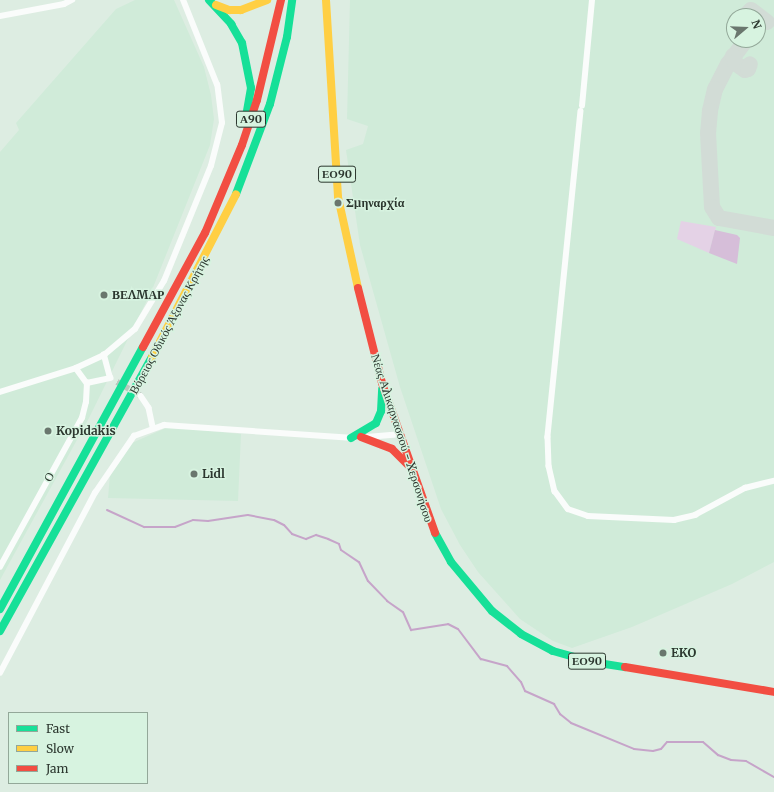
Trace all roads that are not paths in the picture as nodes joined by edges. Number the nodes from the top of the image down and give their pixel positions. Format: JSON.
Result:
{"nodes":[{"id":1,"x":72,"y":0,"type":"edge"},
{"id":2,"x":183,"y":0,"type":"edge"},
{"id":3,"x":267,"y":0,"type":"edge"},
{"id":4,"x":282,"y":0,"type":"edge"},
{"id":5,"x":292,"y":0,"type":"edge"},
{"id":6,"x":298,"y":0,"type":"edge"},
{"id":7,"x":326,"y":0,"type":"edge"},
{"id":8,"x":592,"y":0,"type":"edge"},
{"id":9,"x":212,"y":2,"type":"edge"},
{"id":10,"x":0,"y":16,"type":"edge"},
{"id":11,"x":287,"y":37,"type":"junction"},
{"id":12,"x":204,"y":233,"type":"junction"},
{"id":13,"x":104,"y":355,"type":"junction"},
{"id":14,"x":76,"y":368,"type":"junction"},
{"id":15,"x":110,"y":378,"type":"junction"},
{"id":16,"x":116,"y":382,"type":"tunnel mouth"},
{"id":17,"x":87,"y":383,"type":"junction"},
{"id":18,"x":382,"y":383,"type":"junction"},
{"id":19,"x":0,"y":392,"type":"edge"},
{"id":20,"x":141,"y":396,"type":"tunnel mouth"},
{"id":21,"x":153,"y":427,"type":"junction"},
{"id":22,"x":399,"y":434,"type":"junction"},
{"id":23,"x":351,"y":438,"type":"junction"},
{"id":24,"x":361,"y":438,"type":"junction"},
{"id":25,"x":409,"y":466,"type":"junction"},
{"id":26,"x":774,"y":481,"type":"edge"},
{"id":27,"x":0,"y":567,"type":"edge"},
{"id":28,"x":0,"y":609,"type":"edge"},
{"id":29,"x":0,"y":631,"type":"edge"},
{"id":30,"x":0,"y":673,"type":"edge"},
{"id":31,"x":774,"y":692,"type":"edge"}],
"edges":[{"from":1,"to":10,"type":"street"},
{"from":2,"to":13,"type":"street"},
{"from":3,"to":9,"type":"main road"},
{"from":4,"to":12,"type":"main road","name":"Βόρειος Οδικός Άξονας Κρήτης","number":"Α90"},
{"from":5,"to":11,"type":"main road","name":"Βόρειος Οδικός Άξονας Κρήτης","number":"Α90"},
{"from":6,"to":11,"type":"main road"},
{"from":7,"to":18,"type":"main road","name":"Νέας Αλικαρνασσού - Χερσονήσου","number":"ΕΟ90"},
{"from":8,"to":26,"type":"street"},
{"from":9,"to":12,"type":"main road"},
{"from":11,"to":29,"type":"main road","name":"Βόρειος Οδικός Άξονας Κρήτης","number":"Α90"},
{"from":12,"to":28,"type":"main road","name":"Βόρειος Οδικός Άξονας Κρήτης","number":"Α90"},
{"from":13,"to":14,"type":"street"},
{"from":13,"to":15,"type":"street"},
{"from":14,"to":17,"type":"street"},
{"from":14,"to":19,"type":"street"},
{"from":15,"to":16,"type":"street"},
{"from":15,"to":17,"type":"street"},
{"from":17,"to":27,"type":"street","name":"Ο"},
{"from":18,"to":22,"type":"main road","name":"Νέας Αλικαρνασσού - Χερσονήσου","number":"ΕΟ90"},
{"from":18,"to":23,"type":"main road"},
{"from":20,"to":21,"type":"street"},
{"from":21,"to":23,"type":"street"},
{"from":21,"to":30,"type":"street"},
{"from":22,"to":24,"type":"street"},
{"from":22,"to":25,"type":"main road","name":"Νέας Αλικαρνασσού - Χερσονήσου","number":"ΕΟ90"},
{"from":23,"to":24,"type":"street"},
{"from":24,"to":25,"type":"main road"},
{"from":25,"to":31,"type":"main road","name":"Νέας Αλικαρνασσού - Χερσονήσου","number":"ΕΟ90"}]}
